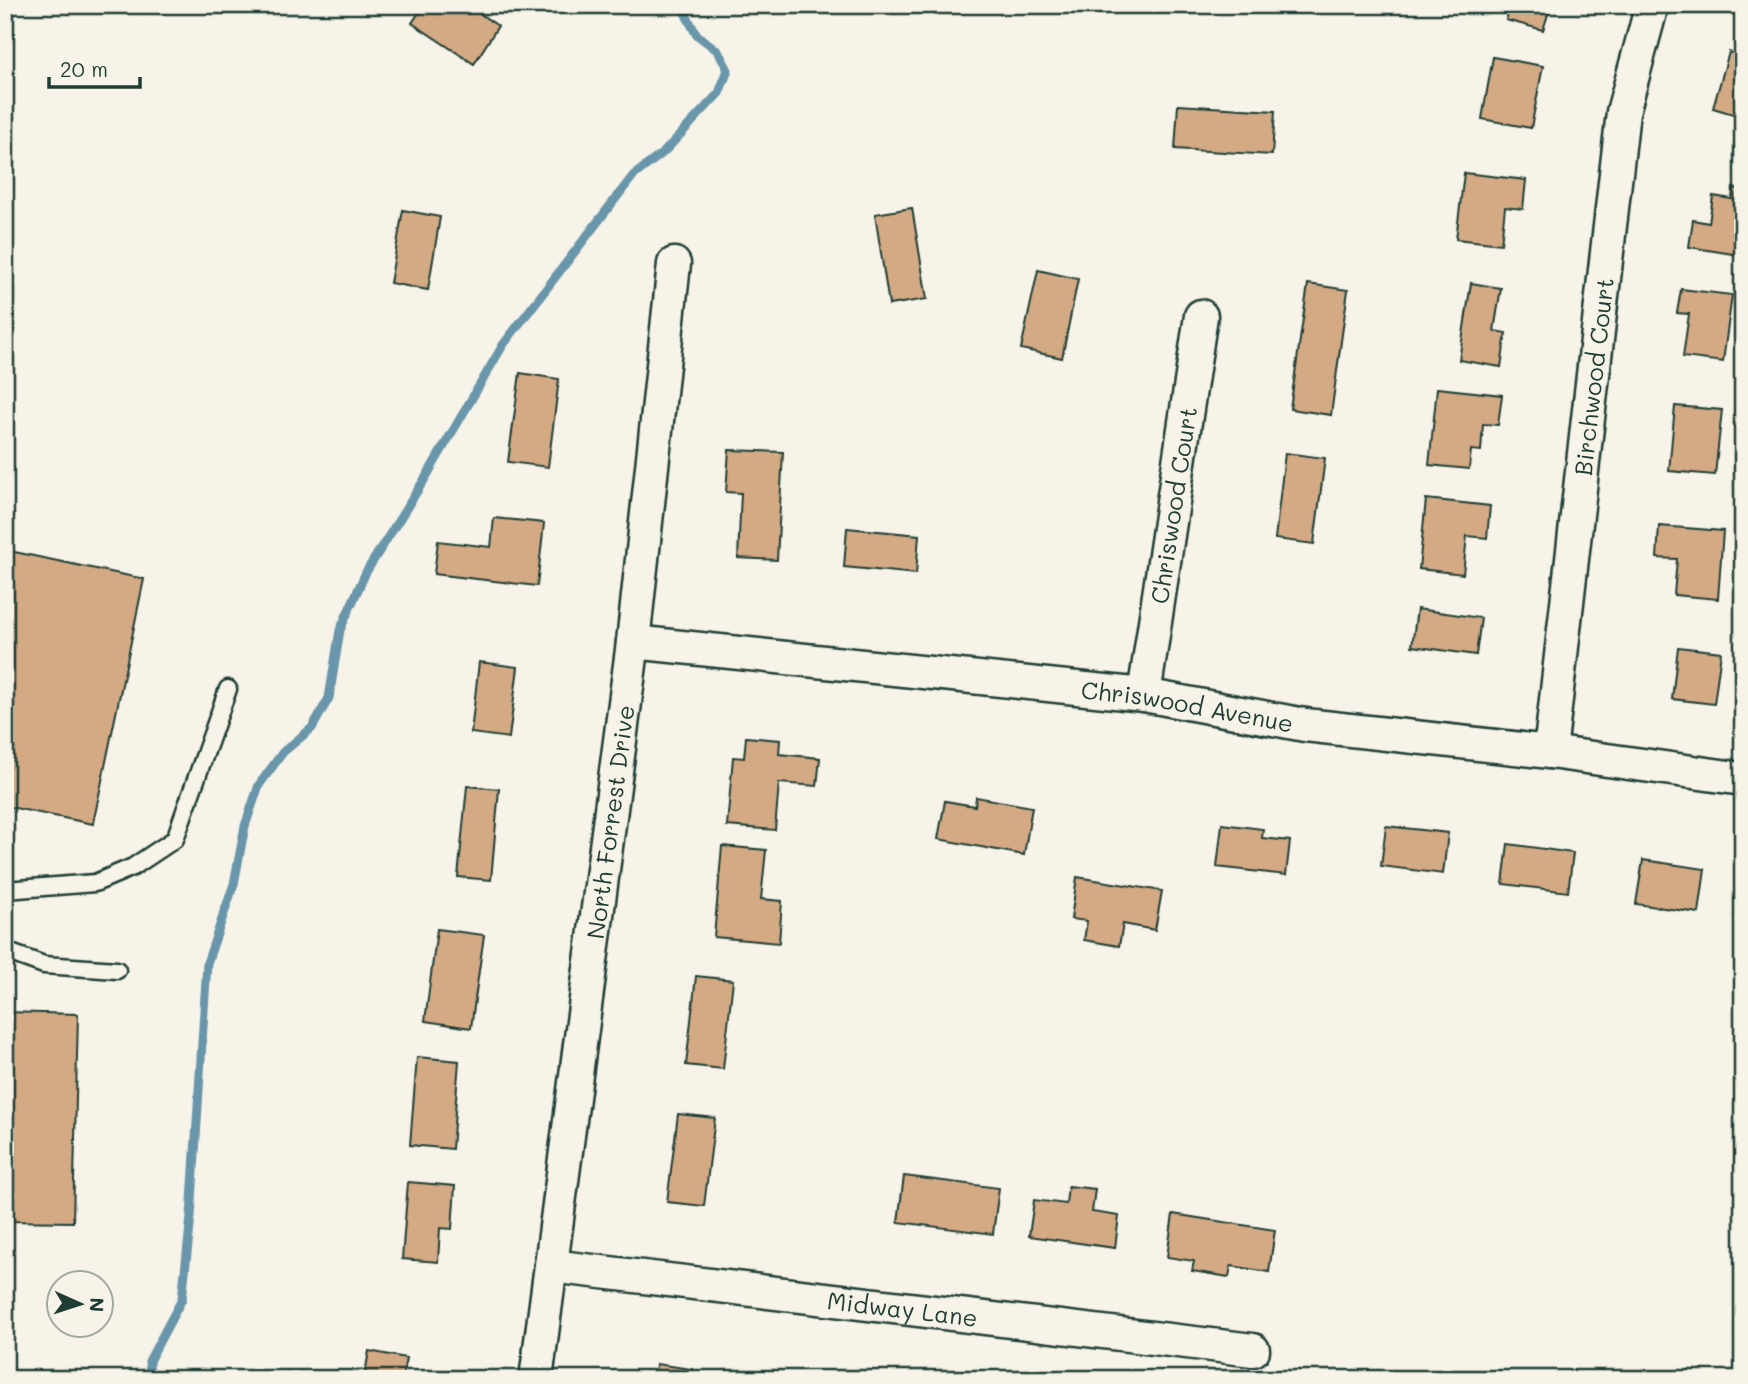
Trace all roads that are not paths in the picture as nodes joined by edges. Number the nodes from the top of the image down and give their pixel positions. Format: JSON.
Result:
{"nodes":[{"id":1,"x":1652,"y":5,"type":"edge"},
{"id":2,"x":674,"y":264,"type":"dead end"},
{"id":3,"x":1201,"y":316,"type":"dead end"},
{"id":4,"x":633,"y":642,"type":"junction"},
{"id":5,"x":228,"y":689,"type":"dead end"},
{"id":6,"x":1144,"y":695,"type":"junction"},
{"id":7,"x":1550,"y":752,"type":"junction"},
{"id":8,"x":1743,"y":779,"type":"edge"},
{"id":9,"x":5,"y":890,"type":"edge"},
{"id":10,"x":5,"y":951,"type":"edge"},
{"id":11,"x":117,"y":970,"type":"dead end"},
{"id":12,"x":551,"y":1266,"type":"junction"},
{"id":13,"x":1253,"y":1350,"type":"dead end"},
{"id":14,"x":536,"y":1379,"type":"edge"}],
"edges":[{"from":1,"to":7,"type":"street","name":"Birchwood Court"},
{"from":2,"to":4,"type":"street","name":"North Forrest Drive"},
{"from":3,"to":6,"type":"street","name":"Chriswood Court"},
{"from":4,"to":6,"type":"street","name":"Chriswood Avenue"},
{"from":4,"to":12,"type":"street","name":"North Forrest Drive"},
{"from":5,"to":9,"type":"lane"},
{"from":6,"to":7,"type":"street","name":"Chriswood Avenue"},
{"from":7,"to":8,"type":"street","name":"Chriswood Avenue"},
{"from":10,"to":11,"type":"lane"},
{"from":12,"to":13,"type":"street","name":"Midway Lane"},
{"from":12,"to":14,"type":"street","name":"North Forrest Drive"}]}
